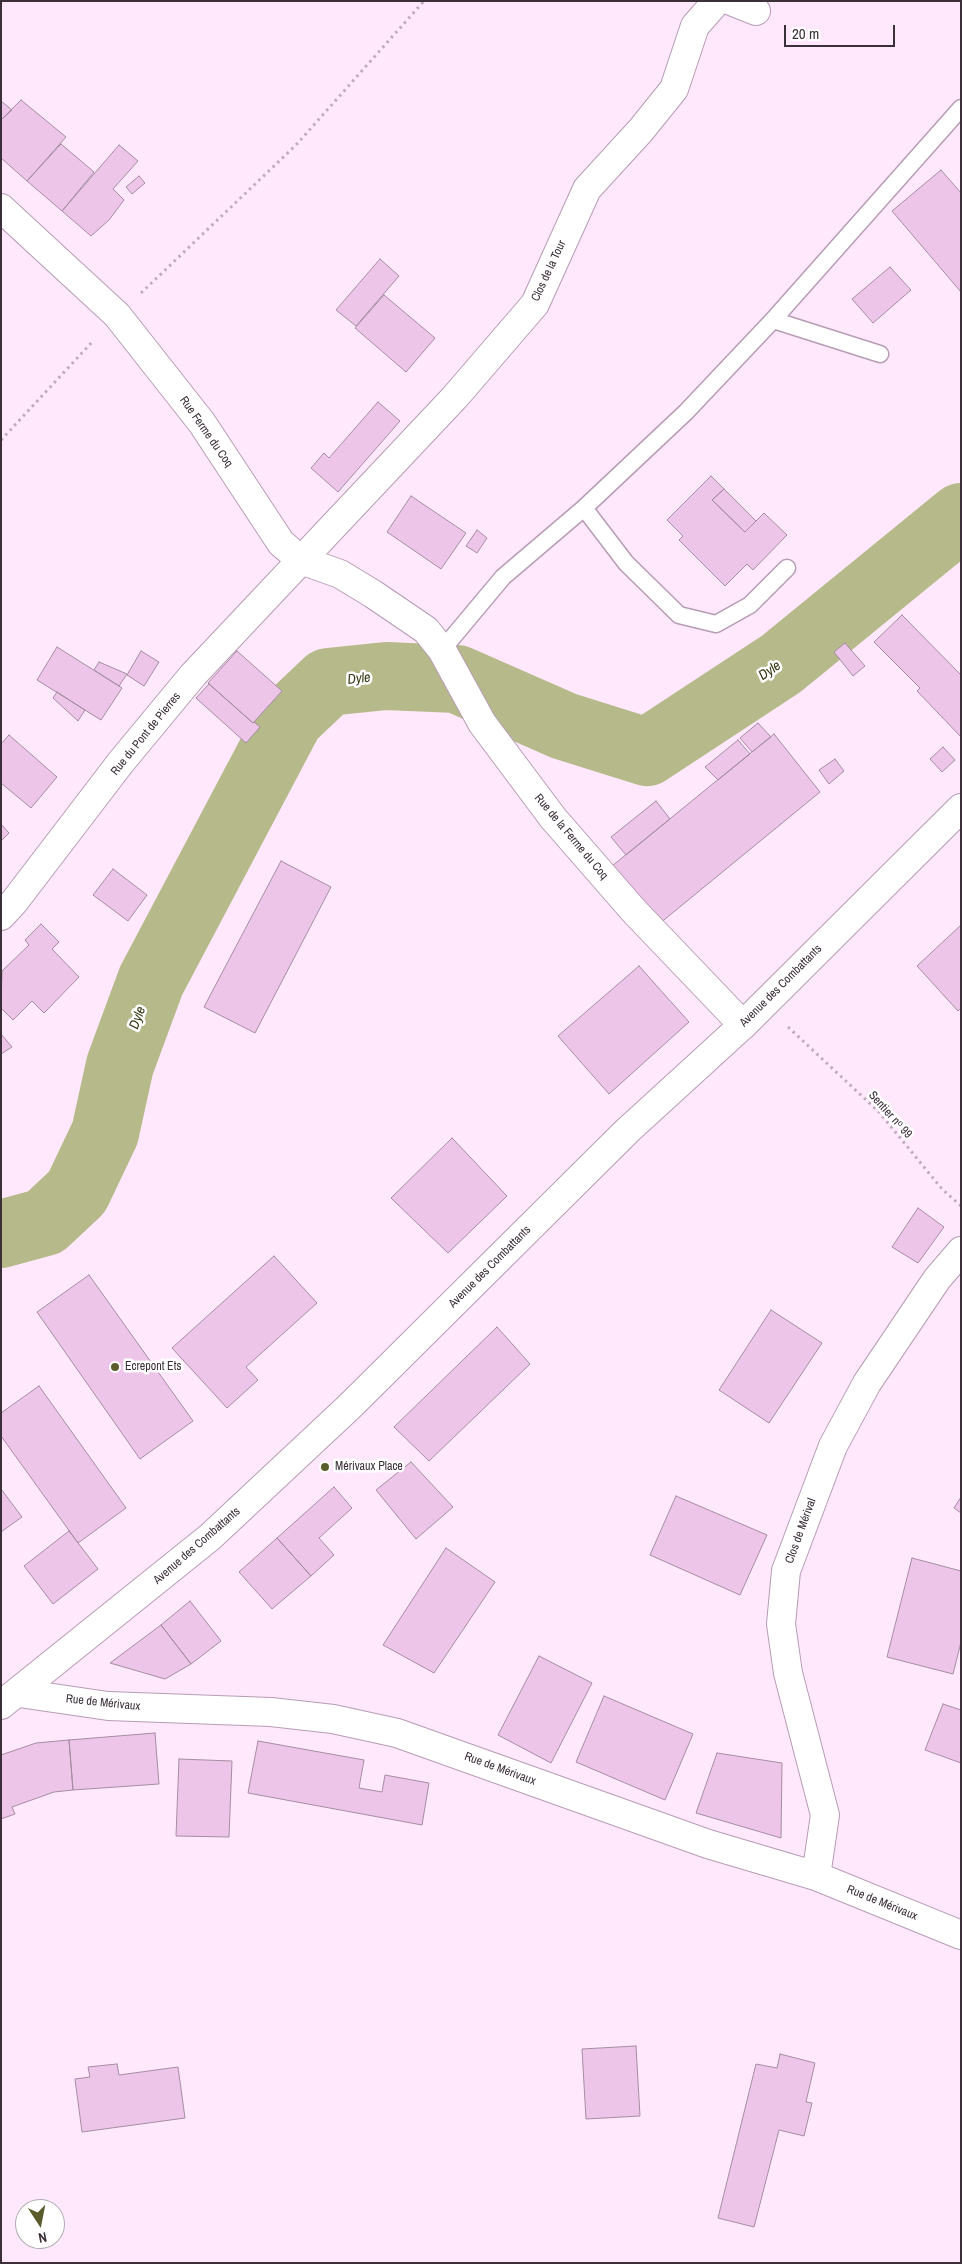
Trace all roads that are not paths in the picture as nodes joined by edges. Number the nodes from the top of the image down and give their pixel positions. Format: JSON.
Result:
{"nodes":[{"id":1,"x":717,"y":1,"type":"edge"},
{"id":2,"x":731,"y":1,"type":"edge"},
{"id":3,"x":756,"y":12,"type":"dead end"},
{"id":4,"x":961,"y":108,"type":"edge"},
{"id":5,"x":1,"y":208,"type":"edge"},
{"id":6,"x":773,"y":320,"type":"junction"},
{"id":7,"x":880,"y":354,"type":"dead end"},
{"id":8,"x":584,"y":508,"type":"junction"},
{"id":9,"x":301,"y":560,"type":"junction"},
{"id":10,"x":787,"y":568,"type":"dead end"},
{"id":11,"x":434,"y":640,"type":"junction"},
{"id":12,"x":961,"y":808,"type":"edge"},
{"id":13,"x":1,"y":916,"type":"edge"},
{"id":14,"x":743,"y":1024,"type":"junction"},
{"id":15,"x":961,"y":1252,"type":"edge"},
{"id":16,"x":10,"y":1699,"type":"edge"},
{"id":17,"x":816,"y":1876,"type":"junction"},
{"id":18,"x":961,"y":1936,"type":"edge"}],
"edges":[{"from":1,"to":9,"type":"street","name":"Clos de la Tour"},
{"from":2,"to":3,"type":"street"},
{"from":4,"to":6,"type":"lane"},
{"from":5,"to":9,"type":"street","name":"Rue Ferme du Coq"},
{"from":6,"to":7,"type":"lane"},
{"from":6,"to":8,"type":"lane"},
{"from":8,"to":10,"type":"lane"},
{"from":8,"to":11,"type":"lane"},
{"from":9,"to":11,"type":"street","name":"Rue Ferme du Coq"},
{"from":9,"to":13,"type":"street","name":"Rue du Pont de Pierres"},
{"from":11,"to":14,"type":"street","name":"Rue de la Ferme du Coq"},
{"from":12,"to":14,"type":"street","name":"Avenue des Combattants"},
{"from":14,"to":16,"type":"street","name":"Avenue des Combattants"},
{"from":15,"to":17,"type":"street","name":"Clos de Mérival"},
{"from":16,"to":17,"type":"street","name":"Rue de Mérivaux"},
{"from":17,"to":18,"type":"street","name":"Rue de Mérivaux"}]}
